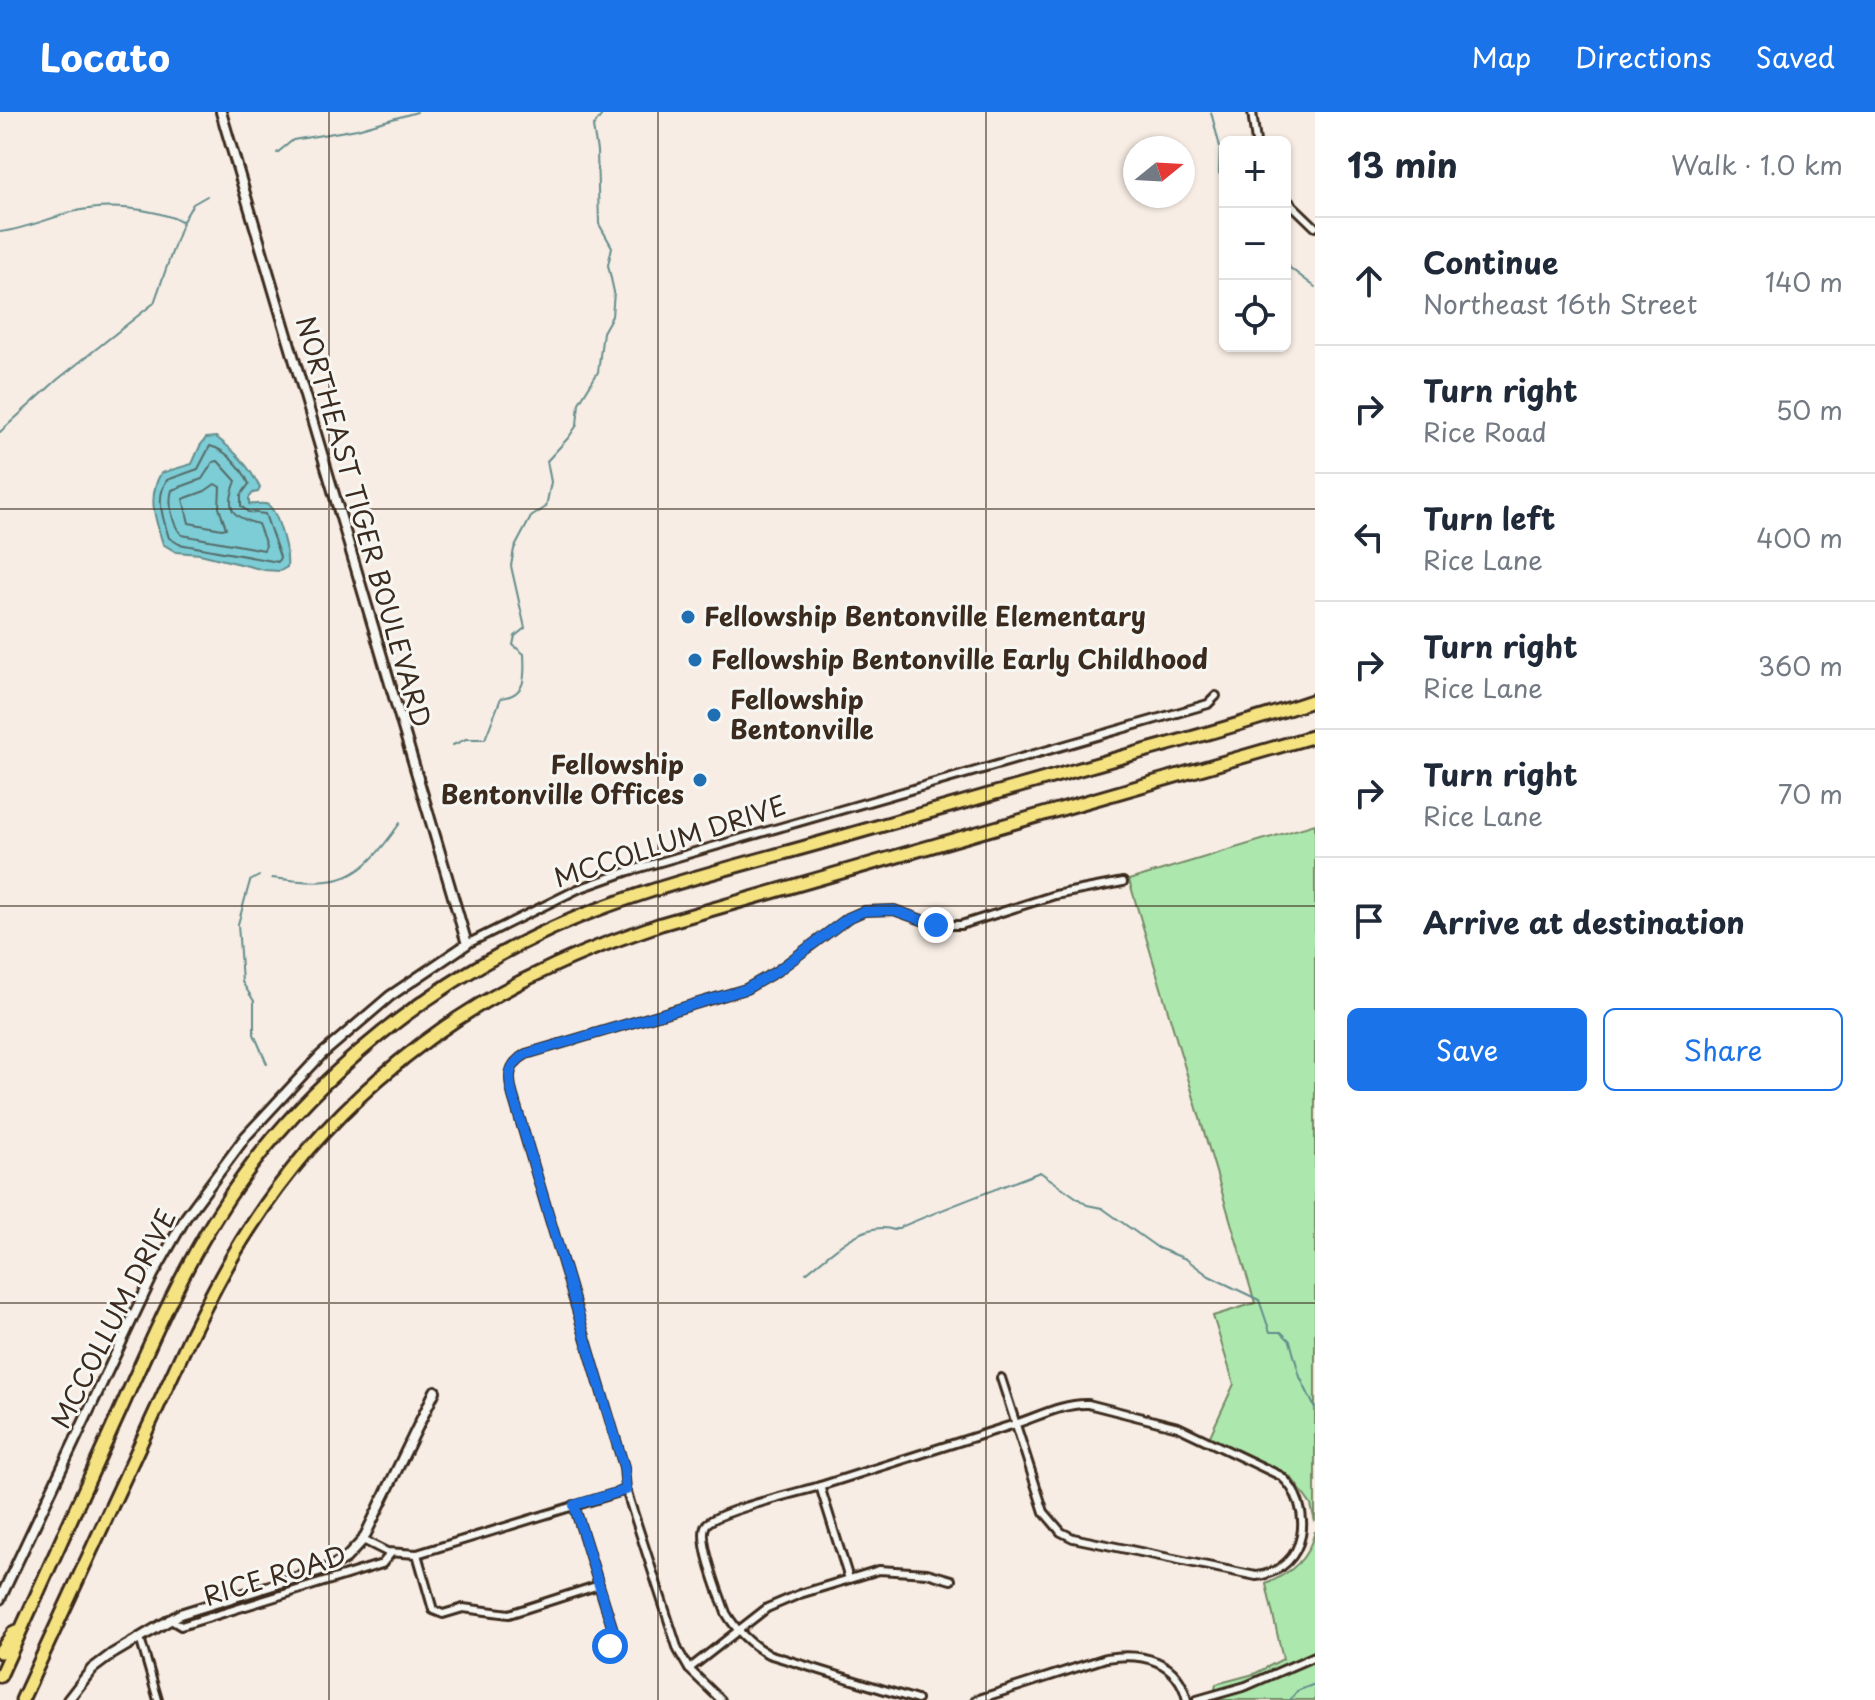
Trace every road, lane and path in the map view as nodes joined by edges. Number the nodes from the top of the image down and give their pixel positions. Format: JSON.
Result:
{"nodes":[{"id":1,"x":221,"y":112,"type":"edge"},
{"id":2,"x":1252,"y":112,"type":"edge"},
{"id":3,"x":1255,"y":136,"type":"edge"},
{"id":4,"x":1291,"y":204,"type":"edge"},
{"id":5,"x":1315,"y":227,"type":"edge"},
{"id":6,"x":1216,"y":696,"type":"dead end"},
{"id":7,"x":1315,"y":700,"type":"edge"},
{"id":8,"x":1315,"y":736,"type":"edge"},
{"id":9,"x":1123,"y":882,"type":"dead end"},
{"id":10,"x":467,"y":944,"type":"junction"},
{"id":11,"x":1001,"y":1378,"type":"dead end"},
{"id":12,"x":435,"y":1391,"type":"dead end"},
{"id":13,"x":1015,"y":1424,"type":"junction"},
{"id":14,"x":820,"y":1486,"type":"junction"},
{"id":15,"x":626,"y":1490,"type":"junction"},
{"id":16,"x":574,"y":1505,"type":"junction"},
{"id":17,"x":363,"y":1540,"type":"junction"},
{"id":18,"x":391,"y":1553,"type":"junction"},
{"id":19,"x":417,"y":1554,"type":"junction"},
{"id":20,"x":849,"y":1579,"type":"junction"},
{"id":21,"x":951,"y":1580,"type":"dead end"},
{"id":22,"x":599,"y":1585,"type":"junction"},
{"id":23,"x":0,"y":1599,"type":"edge"},
{"id":24,"x":33,"y":1605,"type":"junction"},
{"id":25,"x":169,"y":1619,"type":"junction"},
{"id":26,"x":739,"y":1631,"type":"junction"},
{"id":27,"x":140,"y":1638,"type":"junction"},
{"id":28,"x":610,"y":1646,"type":"dead end"},
{"id":29,"x":0,"y":1652,"type":"edge"},
{"id":30,"x":1315,"y":1656,"type":"edge"},
{"id":31,"x":689,"y":1669,"type":"junction"},
{"id":32,"x":0,"y":1676,"type":"edge"},
{"id":33,"x":23,"y":1700,"type":"edge"},
{"id":34,"x":68,"y":1700,"type":"edge"},
{"id":35,"x":158,"y":1700,"type":"edge"},
{"id":36,"x":721,"y":1700,"type":"edge"},
{"id":37,"x":917,"y":1700,"type":"edge"},
{"id":38,"x":976,"y":1700,"type":"edge"},
{"id":39,"x":1187,"y":1700,"type":"edge"},
{"id":40,"x":1197,"y":1700,"type":"edge"}],
"edges":[{"from":1,"to":10,"type":"street","name":"NORTHEAST TIGER BOULEVARD"},
{"from":2,"to":3,"type":"street"},
{"from":4,"to":5,"type":"street"},
{"from":6,"to":10,"type":"street","name":"MCCOLLUM DRIVE"},
{"from":7,"to":24,"type":"highway"},
{"from":8,"to":33,"type":"highway"},
{"from":9,"to":15,"type":"street"},
{"from":10,"to":23,"type":"street","name":"MCCOLLUM DRIVE"},
{"from":11,"to":13,"type":"street"},
{"from":12,"to":17,"type":"street"},
{"from":13,"to":13,"type":"street"},
{"from":13,"to":14,"type":"street"},
{"from":14,"to":20,"type":"street"},
{"from":14,"to":26,"type":"street"},
{"from":15,"to":16,"type":"street","name":"RICE ROAD"},
{"from":15,"to":31,"type":"street"},
{"from":16,"to":19,"type":"street","name":"RICE ROAD"},
{"from":16,"to":22,"type":"street"},
{"from":17,"to":18,"type":"street","name":"RICE ROAD"},
{"from":17,"to":25,"type":"street"},
{"from":18,"to":19,"type":"street","name":"RICE ROAD"},
{"from":18,"to":25,"type":"street","name":"RICE ROAD"},
{"from":19,"to":22,"type":"street"},
{"from":20,"to":21,"type":"street"},
{"from":20,"to":26,"type":"street"},
{"from":22,"to":28,"type":"street"},
{"from":24,"to":29,"type":"highway"},
{"from":24,"to":32,"type":"highway"},
{"from":25,"to":27,"type":"street"},
{"from":26,"to":31,"type":"street"},
{"from":26,"to":37,"type":"street"},
{"from":27,"to":34,"type":"street"},
{"from":27,"to":35,"type":"street"},
{"from":30,"to":40,"type":"street"},
{"from":31,"to":36,"type":"street"},
{"from":38,"to":39,"type":"street"}]}
